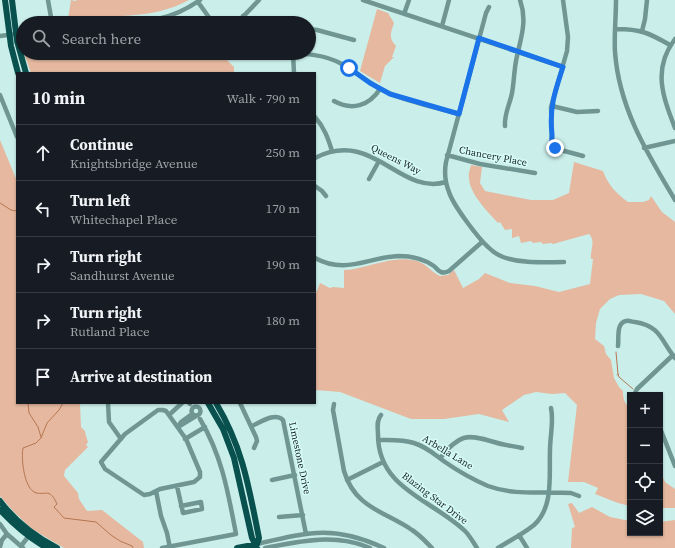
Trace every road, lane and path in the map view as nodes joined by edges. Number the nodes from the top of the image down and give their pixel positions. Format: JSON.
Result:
{"nodes":[{"id":1,"x":6,"y":0,"type":"edge"},
{"id":2,"x":12,"y":0,"type":"edge"},
{"id":3,"x":48,"y":0,"type":"edge"},
{"id":4,"x":259,"y":0,"type":"edge"},
{"id":5,"x":363,"y":0,"type":"edge"},
{"id":6,"x":409,"y":0,"type":"edge"},
{"id":7,"x":449,"y":0,"type":"edge"},
{"id":8,"x":520,"y":0,"type":"edge"},
{"id":9,"x":563,"y":0,"type":"edge"},
{"id":10,"x":616,"y":0,"type":"edge"},
{"id":11,"x":647,"y":0,"type":"edge"},
{"id":12,"x":199,"y":1,"type":"edge"},
{"id":13,"x":489,"y":6,"type":"dead end"},
{"id":14,"x":404,"y":14,"type":"junction"},
{"id":15,"x":51,"y":16,"type":"edge"},
{"id":16,"x":169,"y":16,"type":"edge"},
{"id":17,"x":209,"y":16,"type":"edge"},
{"id":18,"x":243,"y":16,"type":"edge"},
{"id":19,"x":442,"y":26,"type":"junction"},
{"id":20,"x":616,"y":29,"type":"junction"},
{"id":21,"x":316,"y":30,"type":"edge"},
{"id":22,"x":642,"y":31,"type":"junction"},
{"id":23,"x":12,"y":34,"type":"junction"},
{"id":24,"x":16,"y":34,"type":"edge"},
{"id":25,"x":0,"y":36,"type":"edge"},
{"id":26,"x":479,"y":38,"type":"junction"},
{"id":27,"x":675,"y":39,"type":"edge"},
{"id":28,"x":354,"y":40,"type":"dead end"},
{"id":29,"x":16,"y":45,"type":"edge"},
{"id":30,"x":670,"y":46,"type":"junction"},
{"id":31,"x":519,"y":51,"type":"junction"},
{"id":32,"x":316,"y":55,"type":"edge"},
{"id":33,"x":16,"y":60,"type":"edge"},
{"id":34,"x":16,"y":60,"type":"edge"},
{"id":35,"x":22,"y":60,"type":"edge"},
{"id":36,"x":293,"y":60,"type":"edge"},
{"id":37,"x":563,"y":67,"type":"junction"},
{"id":38,"x":18,"y":72,"type":"edge"},
{"id":39,"x":26,"y":72,"type":"edge"},
{"id":40,"x":294,"y":72,"type":"edge"},
{"id":41,"x":380,"y":89,"type":"junction"},
{"id":42,"x":0,"y":95,"type":"edge"},
{"id":43,"x":334,"y":101,"type":"dead end"},
{"id":44,"x":552,"y":106,"type":"junction"},
{"id":45,"x":598,"y":111,"type":"dead end"},
{"id":46,"x":459,"y":114,"type":"junction"},
{"id":47,"x":316,"y":118,"type":"edge"},
{"id":48,"x":674,"y":122,"type":"edge"},
{"id":49,"x":506,"y":126,"type":"dead end"},
{"id":50,"x":675,"y":128,"type":"edge"},
{"id":51,"x":16,"y":135,"type":"edge"},
{"id":52,"x":675,"y":141,"type":"edge"},
{"id":53,"x":644,"y":148,"type":"junction"},
{"id":54,"x":332,"y":151,"type":"junction"},
{"id":55,"x":447,"y":155,"type":"junction"},
{"id":56,"x":583,"y":156,"type":"dead end"},
{"id":57,"x":316,"y":158,"type":"edge"},
{"id":58,"x":379,"y":161,"type":"junction"},
{"id":59,"x":535,"y":173,"type":"dead end"},
{"id":60,"x":369,"y":179,"type":"dead end"},
{"id":61,"x":446,"y":182,"type":"junction"},
{"id":62,"x":316,"y":187,"type":"edge"},
{"id":63,"x":326,"y":196,"type":"dead end"},
{"id":64,"x":675,"y":200,"type":"edge"},
{"id":65,"x":482,"y":242,"type":"junction"},
{"id":66,"x":316,"y":258,"type":"edge"},
{"id":67,"x":564,"y":262,"type":"dead end"},
{"id":68,"x":618,"y":346,"type":"dead end"},
{"id":69,"x":674,"y":357,"type":"edge"},
{"id":70,"x":636,"y":392,"type":"edge"},
{"id":71,"x":108,"y":404,"type":"edge"},
{"id":72,"x":181,"y":404,"type":"edge"},
{"id":73,"x":206,"y":404,"type":"edge"},
{"id":74,"x":208,"y":404,"type":"edge"},
{"id":75,"x":217,"y":404,"type":"edge"},
{"id":76,"x":241,"y":404,"type":"edge"},
{"id":77,"x":334,"y":404,"type":"dead end"},
{"id":78,"x":551,"y":408,"type":"dead end"},
{"id":79,"x":199,"y":409,"type":"junction"},
{"id":80,"x":169,"y":415,"type":"junction"},
{"id":81,"x":381,"y":415,"type":"dead end"},
{"id":82,"x":196,"y":416,"type":"junction"},
{"id":83,"x":252,"y":426,"type":"junction"},
{"id":84,"x":178,"y":427,"type":"junction"},
{"id":85,"x":205,"y":428,"type":"junction"},
{"id":86,"x":663,"y":436,"type":"edge"},
{"id":87,"x":121,"y":439,"type":"junction"},
{"id":88,"x":185,"y":439,"type":"junction"},
{"id":89,"x":378,"y":440,"type":"junction"},
{"id":90,"x":254,"y":448,"type":"dead end"},
{"id":91,"x":522,"y":448,"type":"dead end"},
{"id":92,"x":440,"y":458,"type":"junction"},
{"id":93,"x":383,"y":462,"type":"junction"},
{"id":94,"x":675,"y":466,"type":"edge"},
{"id":95,"x":294,"y":475,"type":"junction"},
{"id":96,"x":272,"y":480,"type":"dead end"},
{"id":97,"x":346,"y":480,"type":"junction"},
{"id":98,"x":177,"y":486,"type":"junction"},
{"id":99,"x":156,"y":491,"type":"junction"},
{"id":100,"x":549,"y":492,"type":"junction"},
{"id":101,"x":579,"y":496,"type":"dead end"},
{"id":102,"x":0,"y":501,"type":"edge"},
{"id":103,"x":181,"y":506,"type":"dead end"},
{"id":104,"x":0,"y":510,"type":"edge"},
{"id":105,"x":303,"y":515,"type":"junction"},
{"id":106,"x":279,"y":517,"type":"dead end"},
{"id":107,"x":0,"y":524,"type":"edge"},
{"id":108,"x":7,"y":534,"type":"junction"},
{"id":109,"x":306,"y":534,"type":"junction"},
{"id":110,"x":519,"y":535,"type":"junction"},
{"id":111,"x":28,"y":537,"type":"junction"},
{"id":112,"x":257,"y":546,"type":"edge"},
{"id":113,"x":0,"y":547,"type":"edge"},
{"id":114,"x":22,"y":547,"type":"edge"},
{"id":115,"x":170,"y":547,"type":"edge"},
{"id":116,"x":47,"y":548,"type":"edge"},
{"id":117,"x":57,"y":548,"type":"edge"},
{"id":118,"x":162,"y":548,"type":"edge"},
{"id":119,"x":237,"y":548,"type":"edge"},
{"id":120,"x":265,"y":548,"type":"edge"},
{"id":121,"x":370,"y":548,"type":"edge"},
{"id":122,"x":384,"y":548,"type":"edge"},
{"id":123,"x":432,"y":548,"type":"edge"},
{"id":124,"x":477,"y":548,"type":"edge"},
{"id":125,"x":498,"y":548,"type":"edge"},
{"id":126,"x":527,"y":548,"type":"edge"}],
"edges":[{"from":1,"to":23,"type":"main road"},
{"from":2,"to":23,"type":"main road"},
{"from":3,"to":15,"type":"street"},
{"from":4,"to":18,"type":"street"},
{"from":5,"to":14,"type":"street"},
{"from":6,"to":14,"type":"street"},
{"from":7,"to":19,"type":"street"},
{"from":8,"to":31,"type":"street"},
{"from":9,"to":37,"type":"street"},
{"from":10,"to":20,"type":"street"},
{"from":11,"to":22,"type":"street"},
{"from":12,"to":16,"type":"street"},
{"from":12,"to":17,"type":"street"},
{"from":13,"to":26,"type":"street"},
{"from":14,"to":19,"type":"street"},
{"from":19,"to":26,"type":"street"},
{"from":20,"to":22,"type":"street"},
{"from":20,"to":53,"type":"street"},
{"from":21,"to":28,"type":"street"},
{"from":22,"to":30,"type":"street"},
{"from":23,"to":24,"type":"street"},
{"from":23,"to":25,"type":"street"},
{"from":23,"to":29,"type":"main road"},
{"from":23,"to":33,"type":"main road"},
{"from":26,"to":31,"type":"street"},
{"from":26,"to":46,"type":"street"},
{"from":27,"to":30,"type":"street"},
{"from":30,"to":48,"type":"street"},
{"from":31,"to":37,"type":"street"},
{"from":31,"to":49,"type":"street"},
{"from":32,"to":41,"type":"street"},
{"from":34,"to":38,"type":"main road"},
{"from":35,"to":39,"type":"main road"},
{"from":36,"to":40,"type":"street"},
{"from":37,"to":44,"type":"street"},
{"from":41,"to":43,"type":"street"},
{"from":41,"to":46,"type":"street"},
{"from":42,"to":51,"type":"street"},
{"from":44,"to":45,"type":"street"},
{"from":44,"to":56,"type":"street"},
{"from":46,"to":55,"type":"street"},
{"from":47,"to":54,"type":"street"},
{"from":48,"to":50,"type":"street"},
{"from":52,"to":53,"type":"street"},
{"from":53,"to":64,"type":"street"},
{"from":54,"to":57,"type":"street","name":"Queens Way"},
{"from":54,"to":58,"type":"street","name":"Queens Way"},
{"from":55,"to":59,"type":"street","name":"Chancery Place"},
{"from":55,"to":61,"type":"street"},
{"from":58,"to":60,"type":"street"},
{"from":58,"to":61,"type":"street","name":"Queens Way"},
{"from":61,"to":65,"type":"street"},
{"from":62,"to":63,"type":"street"},
{"from":65,"to":66,"type":"street"},
{"from":65,"to":67,"type":"street"},
{"from":68,"to":69,"type":"street"},
{"from":69,"to":70,"type":"street"},
{"from":71,"to":87,"type":"street"},
{"from":72,"to":80,"type":"street"},
{"from":73,"to":79,"type":"street"},
{"from":74,"to":112,"type":"main road"},
{"from":75,"to":112,"type":"main road"},
{"from":76,"to":83,"type":"street"},
{"from":77,"to":97,"type":"street"},
{"from":78,"to":100,"type":"street"},
{"from":79,"to":82,"type":"street"},
{"from":79,"to":82,"type":"street"},
{"from":80,"to":84,"type":"street"},
{"from":80,"to":87,"type":"street"},
{"from":81,"to":89,"type":"street","name":"Blazing Star Drive"},
{"from":82,"to":84,"type":"street"},
{"from":82,"to":85,"type":"street"},
{"from":83,"to":90,"type":"street"},
{"from":83,"to":95,"type":"street","name":"Limestone Drive"},
{"from":84,"to":88,"type":"street"},
{"from":85,"to":88,"type":"street"},
{"from":85,"to":115,"type":"street"},
{"from":86,"to":94,"type":"street"},
{"from":87,"to":99,"type":"street"},
{"from":88,"to":98,"type":"street"},
{"from":89,"to":92,"type":"street","name":"Arbella Lane"},
{"from":89,"to":93,"type":"street","name":"Blazing Star Drive"},
{"from":91,"to":92,"type":"street"},
{"from":92,"to":100,"type":"street","name":"Arbella Lane"},
{"from":93,"to":97,"type":"street"},
{"from":93,"to":124,"type":"street","name":"Blazing Star Drive"},
{"from":95,"to":96,"type":"street"},
{"from":95,"to":105,"type":"street","name":"Limestone Drive"},
{"from":97,"to":123,"type":"street"},
{"from":98,"to":99,"type":"street"},
{"from":98,"to":103,"type":"street"},
{"from":99,"to":115,"type":"street"},
{"from":100,"to":101,"type":"street","name":"Arbella Lane"},
{"from":100,"to":110,"type":"street"},
{"from":102,"to":117,"type":"main road"},
{"from":104,"to":111,"type":"main road"},
{"from":105,"to":106,"type":"street"},
{"from":105,"to":109,"type":"street","name":"Limestone Drive"},
{"from":107,"to":108,"type":"street"},
{"from":108,"to":113,"type":"street"},
{"from":108,"to":114,"type":"street"},
{"from":109,"to":112,"type":"street"},
{"from":109,"to":122,"type":"street"},
{"from":110,"to":125,"type":"street"},
{"from":110,"to":126,"type":"street"},
{"from":111,"to":114,"type":"street"},
{"from":111,"to":116,"type":"main road"},
{"from":112,"to":119,"type":"main road"},
{"from":115,"to":118,"type":"street"},
{"from":120,"to":121,"type":"street"}]}
